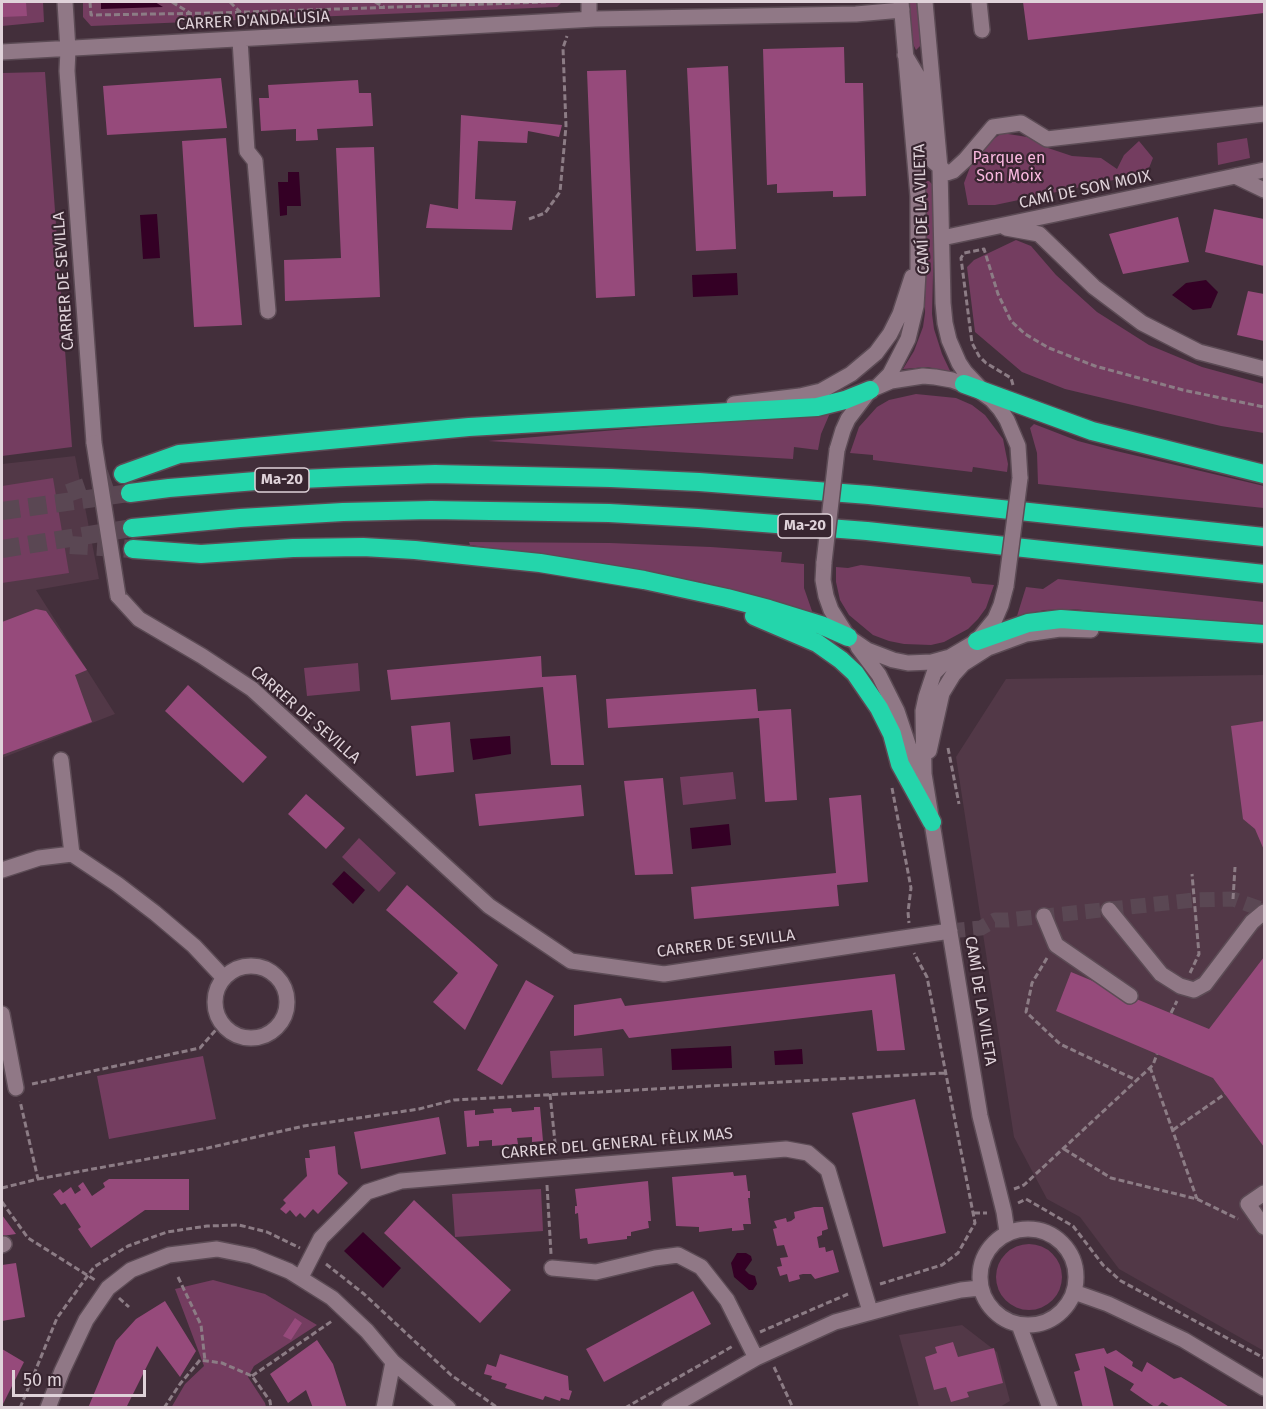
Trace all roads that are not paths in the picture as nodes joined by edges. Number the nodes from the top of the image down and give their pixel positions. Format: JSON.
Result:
{"nodes":[{"id":1,"x":65,"y":2,"type":"edge"},
{"id":2,"x":589,"y":2,"type":"edge"},
{"id":3,"x":925,"y":2,"type":"edge"},
{"id":4,"x":979,"y":2,"type":"edge"},
{"id":5,"x":901,"y":6,"type":"edge"},
{"id":6,"x":589,"y":19,"type":"junction"},
{"id":7,"x":982,"y":30,"type":"dead end"},
{"id":8,"x":240,"y":40,"type":"junction"},
{"id":9,"x":68,"y":50,"type":"junction"},
{"id":10,"x":2,"y":52,"type":"edge"},
{"id":11,"x":905,"y":56,"type":"junction"},
{"id":12,"x":1264,"y":114,"type":"edge"},
{"id":13,"x":946,"y":169,"type":"junction"},
{"id":14,"x":1264,"y":170,"type":"edge"},
{"id":15,"x":1235,"y":176,"type":"junction"},
{"id":16,"x":1264,"y":190,"type":"edge"},
{"id":17,"x":1000,"y":226,"type":"junction"},
{"id":18,"x":942,"y":238,"type":"junction"},
{"id":19,"x":919,"y":254,"type":"junction"},
{"id":20,"x":268,"y":311,"type":"dead end"},
{"id":21,"x":1264,"y":369,"type":"edge"},
{"id":22,"x":874,"y":388,"type":"junction"},
{"id":23,"x":979,"y":391,"type":"junction"},
{"id":24,"x":708,"y":413,"type":"junction"},
{"id":25,"x":123,"y":474,"type":"tunnel mouth"},
{"id":26,"x":1264,"y":474,"type":"edge"},
{"id":27,"x":130,"y":493,"type":"tunnel mouth"},
{"id":28,"x":132,"y":528,"type":"tunnel mouth"},
{"id":29,"x":1264,"y":537,"type":"edge"},
{"id":30,"x":134,"y":549,"type":"tunnel mouth"},
{"id":31,"x":1264,"y":574,"type":"edge"},
{"id":32,"x":644,"y":580,"type":"junction"},
{"id":33,"x":1206,"y":630,"type":"junction"},
{"id":34,"x":1264,"y":634,"type":"edge"},
{"id":35,"x":851,"y":640,"type":"junction"},
{"id":36,"x":977,"y":641,"type":"junction"},
{"id":37,"x":950,"y":657,"type":"junction"},
{"id":38,"x":62,"y":759,"type":"dead end"},
{"id":39,"x":924,"y":774,"type":"junction"},
{"id":40,"x":932,"y":822,"type":"junction"},
{"id":41,"x":72,"y":854,"type":"junction"},
{"id":42,"x":2,"y":870,"type":"edge"},
{"id":43,"x":1108,"y":910,"type":"dead end"},
{"id":44,"x":1264,"y":912,"type":"edge"},
{"id":45,"x":1044,"y":916,"type":"dead end"},
{"id":46,"x":950,"y":931,"type":"junction"},
{"id":47,"x":224,"y":978,"type":"junction"},
{"id":48,"x":1130,"y":996,"type":"dead end"},
{"id":49,"x":2,"y":1014,"type":"edge"},
{"id":50,"x":15,"y":1088,"type":"road end"},
{"id":51,"x":1264,"y":1193,"type":"edge"},
{"id":52,"x":1264,"y":1227,"type":"edge"},
{"id":53,"x":1007,"y":1232,"type":"junction"},
{"id":54,"x":552,"y":1268,"type":"road end"},
{"id":55,"x":301,"y":1277,"type":"junction"},
{"id":56,"x":980,"y":1288,"type":"junction"},
{"id":57,"x":1074,"y":1292,"type":"junction"},
{"id":58,"x":870,"y":1311,"type":"junction"},
{"id":59,"x":1019,"y":1325,"type":"junction"},
{"id":60,"x":762,"y":1355,"type":"junction"},
{"id":61,"x":393,"y":1362,"type":"junction"},
{"id":62,"x":1264,"y":1388,"type":"edge"},
{"id":63,"x":48,"y":1407,"type":"edge"},
{"id":64,"x":384,"y":1407,"type":"edge"},
{"id":65,"x":448,"y":1407,"type":"edge"},
{"id":66,"x":669,"y":1407,"type":"edge"},
{"id":67,"x":1050,"y":1407,"type":"edge"}],
"edges":[{"from":1,"to":9,"type":"street","name":"CARRER DE SEVILLA"},
{"from":2,"to":6,"type":"street"},
{"from":3,"to":13,"type":"street","name":"CAMÍ DE LA VILETA"},
{"from":4,"to":7,"type":"street"},
{"from":5,"to":6,"type":"street","name":"CARRER D'ANDALUSIA"},
{"from":5,"to":11,"type":"street","name":"CAMÍ DE LA VILETA"},
{"from":6,"to":8,"type":"street","name":"CARRER D'ANDALUSIA"},
{"from":8,"to":9,"type":"street","name":"CARRER D'ANDALUSIA"},
{"from":8,"to":20,"type":"street"},
{"from":9,"to":10,"type":"street","name":"CARRER D'ANDALUSIA"},
{"from":9,"to":46,"type":"street","name":"CARRER DE SEVILLA","bridge":true},
{"from":11,"to":13,"type":"street"},
{"from":11,"to":19,"type":"street","name":"CAMÍ DE LA VILETA"},
{"from":12,"to":13,"type":"street"},
{"from":13,"to":18,"type":"street","name":"CAMÍ DE LA VILETA"},
{"from":14,"to":15,"type":"street"},
{"from":15,"to":16,"type":"street"},
{"from":15,"to":17,"type":"street","name":"CAMÍ DE SON MOIX"},
{"from":17,"to":18,"type":"street","name":"CAMÍ DE SON MOIX"},
{"from":17,"to":21,"type":"street"},
{"from":18,"to":23,"type":"street","name":"CAMÍ DE LA VILETA"},
{"from":19,"to":22,"type":"street","name":"CAMÍ DE LA VILETA"},
{"from":19,"to":24,"type":"street"},
{"from":22,"to":23,"type":"street"},
{"from":22,"to":24,"type":"highway"},
{"from":22,"to":35,"type":"street","name":"CAMÍ DE LA VILETA","bridge":true},
{"from":23,"to":26,"type":"highway"},
{"from":23,"to":36,"type":"street","name":"CAMÍ DE LA VILETA","bridge":true},
{"from":24,"to":25,"type":"highway"},
{"from":27,"to":29,"type":"highway","number":"Ma-20"},
{"from":28,"to":31,"type":"highway","number":"Ma-20"},
{"from":30,"to":32,"type":"highway"},
{"from":32,"to":35,"type":"highway"},
{"from":32,"to":40,"type":"highway"},
{"from":33,"to":34,"type":"highway"},
{"from":33,"to":36,"type":"highway"},
{"from":33,"to":39,"type":"street"},
{"from":35,"to":37,"type":"street"},
{"from":35,"to":39,"type":"street","name":"CAMÍ DE LA VILETA"},
{"from":36,"to":37,"type":"street"},
{"from":37,"to":39,"type":"street","name":"CAMÍ DE LA VILETA"},
{"from":38,"to":41,"type":"street"},
{"from":39,"to":40,"type":"street","name":"CAMÍ DE LA VILETA"},
{"from":40,"to":46,"type":"street","name":"CAMÍ DE LA VILETA"},
{"from":41,"to":42,"type":"street"},
{"from":41,"to":47,"type":"street"},
{"from":43,"to":44,"type":"street"},
{"from":45,"to":48,"type":"street"},
{"from":46,"to":53,"type":"street","name":"CAMÍ DE LA VILETA"},
{"from":47,"to":47,"type":"street"},
{"from":49,"to":50,"type":"street"},
{"from":51,"to":52,"type":"street"},
{"from":53,"to":56,"type":"street"},
{"from":53,"to":57,"type":"street"},
{"from":54,"to":60,"type":"street"},
{"from":55,"to":58,"type":"street","name":"CARRER DEL GENERAL FÈLIX MAS"},
{"from":55,"to":61,"type":"street"},
{"from":55,"to":63,"type":"street"},
{"from":56,"to":58,"type":"street"},
{"from":56,"to":59,"type":"street"},
{"from":57,"to":59,"type":"street"},
{"from":57,"to":62,"type":"street"},
{"from":58,"to":60,"type":"street"},
{"from":59,"to":67,"type":"street"},
{"from":60,"to":66,"type":"street"},
{"from":61,"to":64,"type":"street"},
{"from":61,"to":65,"type":"street"}]}
